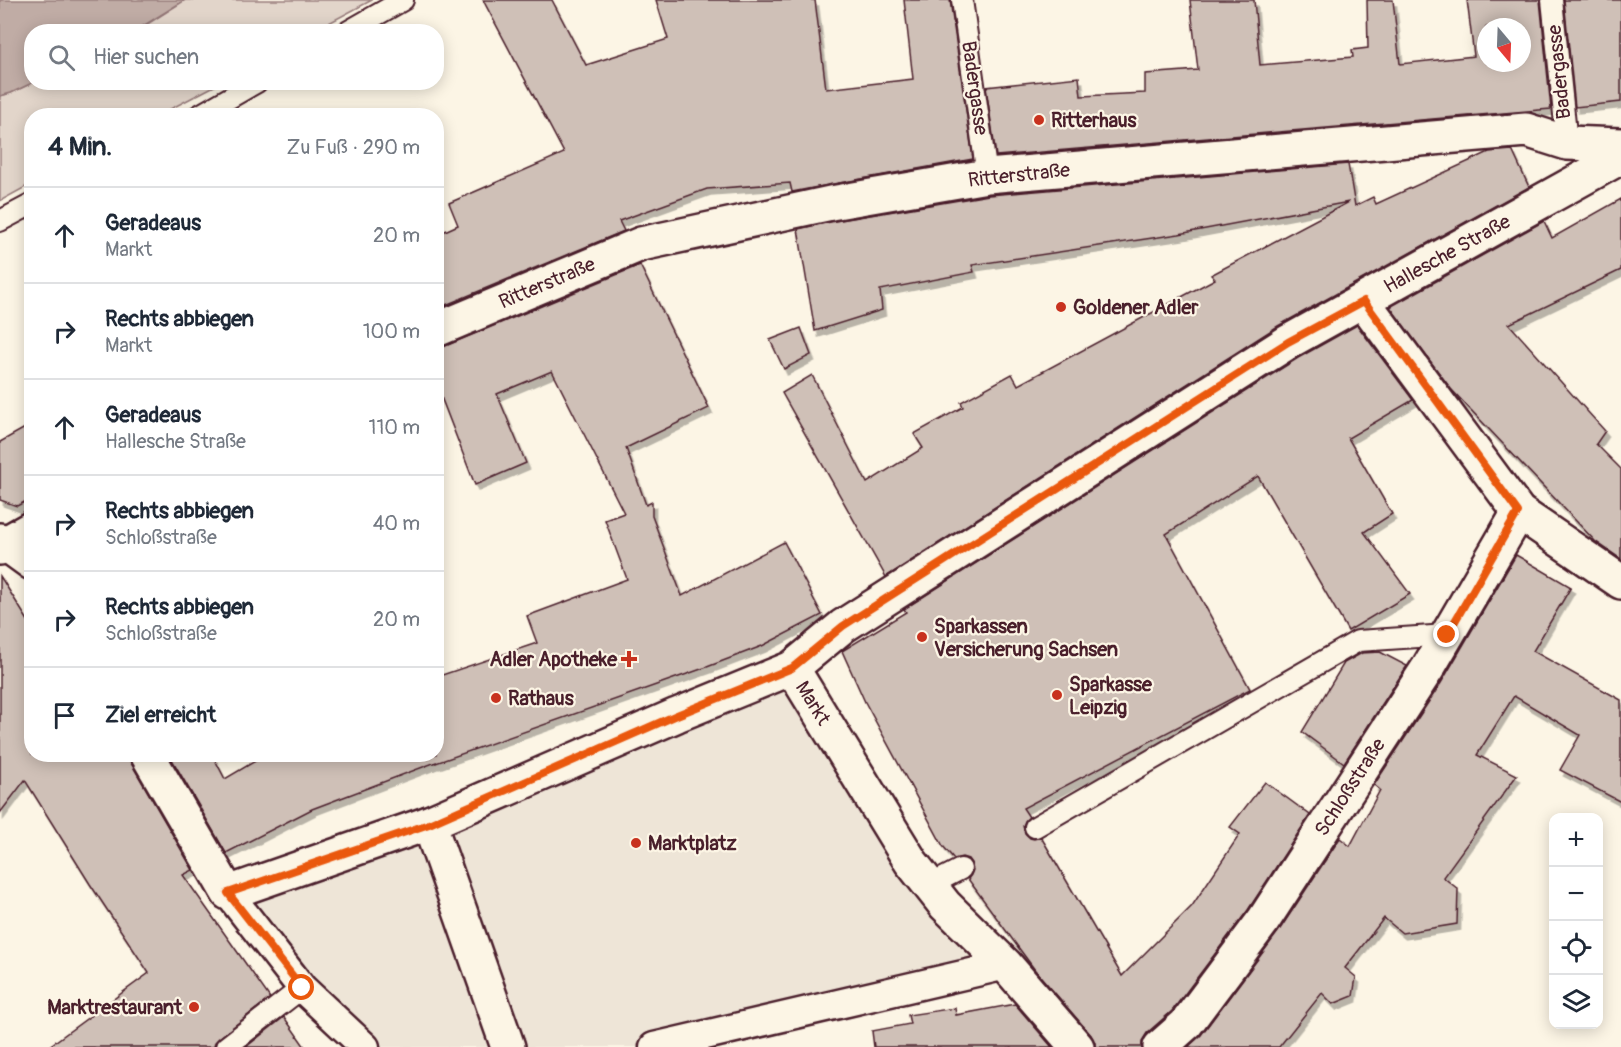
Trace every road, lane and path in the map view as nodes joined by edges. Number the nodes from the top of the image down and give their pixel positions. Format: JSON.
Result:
{"nodes":[{"id":1,"x":402,"y":0,"type":"edge"},
{"id":2,"x":962,"y":0,"type":"edge"},
{"id":3,"x":1552,"y":0,"type":"edge"},
{"id":4,"x":361,"y":24,"type":"edge"},
{"id":5,"x":243,"y":90,"type":"edge"},
{"id":6,"x":212,"y":108,"type":"edge"},
{"id":7,"x":1567,"y":143,"type":"junction"},
{"id":8,"x":1621,"y":145,"type":"edge"},
{"id":9,"x":1621,"y":157,"type":"edge"},
{"id":10,"x":987,"y":176,"type":"junction"},
{"id":11,"x":24,"y":208,"type":"edge"},
{"id":12,"x":0,"y":221,"type":"edge"},
{"id":13,"x":1364,"y":301,"type":"junction"},
{"id":14,"x":444,"y":327,"type":"edge"},
{"id":15,"x":1518,"y":512,"type":"junction"},
{"id":16,"x":9,"y":540,"type":"edge"},
{"id":17,"x":24,"y":554,"type":"edge"},
{"id":18,"x":1621,"y":582,"type":"edge"},
{"id":19,"x":1447,"y":635,"type":"junction"},
{"id":20,"x":792,"y":668,"type":"junction"},
{"id":21,"x":152,"y":762,"type":"edge"},
{"id":22,"x":429,"y":824,"type":"junction"},
{"id":23,"x":1035,"y":827,"type":"dead end"},
{"id":24,"x":961,"y":869,"type":"dead end"},
{"id":25,"x":930,"y":885,"type":"junction"},
{"id":26,"x":228,"y":893,"type":"junction"},
{"id":27,"x":1006,"y":965,"type":"junction"},
{"id":28,"x":302,"y":988,"type":"junction"},
{"id":29,"x":226,"y":1047,"type":"edge"},
{"id":30,"x":365,"y":1047,"type":"edge"},
{"id":31,"x":508,"y":1047,"type":"edge"},
{"id":32,"x":654,"y":1047,"type":"edge"},
{"id":33,"x":1077,"y":1047,"type":"edge"},
{"id":34,"x":1160,"y":1047,"type":"edge"}],
"edges":[{"from":1,"to":4,"type":"lane"},
{"from":2,"to":10,"type":"lane","name":"Badergasse"},
{"from":3,"to":7,"type":"lane","name":"Badergasse"},
{"from":5,"to":6,"type":"lane"},
{"from":7,"to":8,"type":"street","name":"Ritterstraße"},
{"from":7,"to":10,"type":"street","name":"Ritterstraße"},
{"from":9,"to":13,"type":"street","name":"Hallesche Straße"},
{"from":10,"to":14,"type":"street","name":"Ritterstraße"},
{"from":11,"to":12,"type":"lane"},
{"from":13,"to":15,"type":"street"},
{"from":13,"to":20,"type":"street","name":"Hallesche Straße"},
{"from":15,"to":18,"type":"street"},
{"from":15,"to":19,"type":"street","name":"Schloßstraße"},
{"from":16,"to":17,"type":"street"},
{"from":19,"to":23,"type":"lane"},
{"from":19,"to":34,"type":"street","name":"Schloßstraße"},
{"from":20,"to":22,"type":"street","name":"Markt"},
{"from":20,"to":25,"type":"street","name":"Markt"},
{"from":21,"to":26,"type":"street"},
{"from":22,"to":26,"type":"street","name":"Markt"},
{"from":22,"to":31,"type":"street"},
{"from":24,"to":25,"type":"lane"},
{"from":25,"to":27,"type":"street","name":"Markt"},
{"from":26,"to":28,"type":"street"},
{"from":27,"to":32,"type":"street"},
{"from":27,"to":33,"type":"street","name":"Markt"},
{"from":28,"to":29,"type":"lane"},
{"from":28,"to":30,"type":"street"}]}
